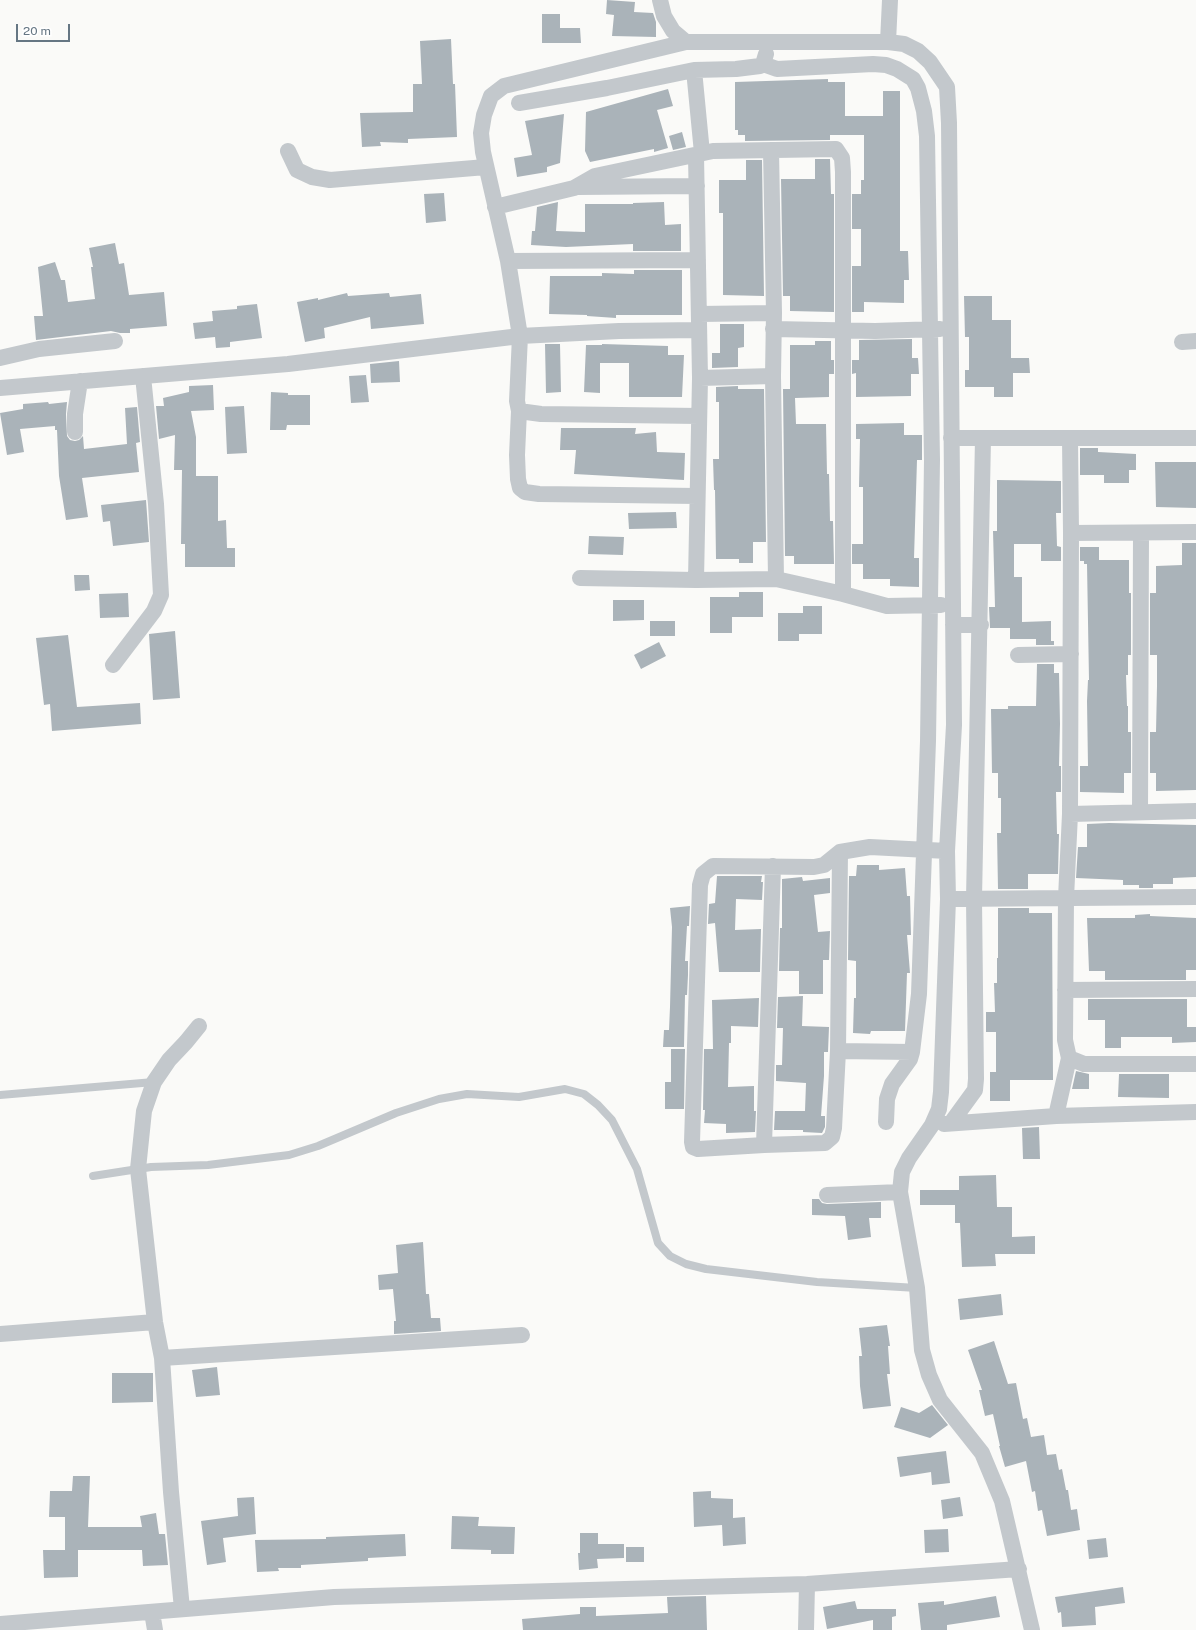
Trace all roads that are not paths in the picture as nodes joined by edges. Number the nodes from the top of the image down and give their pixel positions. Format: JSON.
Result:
{"nodes":[{"id":1,"x":660,"y":0,"type":"edge"},
{"id":2,"x":890,"y":0,"type":"edge"},
{"id":3,"x":686,"y":42,"type":"junction"},
{"id":4,"x":767,"y":42,"type":"junction"},
{"id":5,"x":888,"y":42,"type":"junction"},
{"id":6,"x":763,"y":64,"type":"junction"},
{"id":7,"x":694,"y":70,"type":"junction"},
{"id":8,"x":519,"y":103,"type":"dead end"},
{"id":9,"x":771,"y":150,"type":"junction"},
{"id":10,"x":288,"y":151,"type":"dead end"},
{"id":11,"x":699,"y":154,"type":"junction"},
{"id":12,"x":486,"y":167,"type":"junction"},
{"id":13,"x":697,"y":186,"type":"junction"},
{"id":14,"x":574,"y":188,"type":"junction"},
{"id":15,"x":495,"y":207,"type":"junction"},
{"id":16,"x":698,"y":260,"type":"junction"},
{"id":17,"x":508,"y":261,"type":"junction"},
{"id":18,"x":774,"y":313,"type":"junction"},
{"id":19,"x":699,"y":314,"type":"junction"},
{"id":20,"x":950,"y":328,"type":"junction"},
{"id":21,"x":774,"y":329,"type":"junction"},
{"id":22,"x":699,"y":330,"type":"junction"},
{"id":23,"x":843,"y":330,"type":"junction"},
{"id":24,"x":930,"y":330,"type":"junction"},
{"id":25,"x":520,"y":336,"type":"junction"},
{"id":26,"x":115,"y":341,"type":"dead end"},
{"id":27,"x":0,"y":358,"type":"edge"},
{"id":28,"x":143,"y":376,"type":"junction"},
{"id":29,"x":773,"y":376,"type":"junction"},
{"id":30,"x":700,"y":378,"type":"junction"},
{"id":31,"x":80,"y":381,"type":"junction"},
{"id":32,"x":0,"y":388,"type":"edge"},
{"id":33,"x":519,"y":411,"type":"junction"},
{"id":34,"x":699,"y":416,"type":"junction"},
{"id":35,"x":76,"y":432,"type":"dead end"},
{"id":36,"x":951,"y":438,"type":"junction"},
{"id":37,"x":983,"y":438,"type":"junction"},
{"id":38,"x":1070,"y":438,"type":"junction"},
{"id":39,"x":1196,"y":438,"type":"edge"},
{"id":40,"x":952,"y":459,"type":"junction"},
{"id":41,"x":932,"y":460,"type":"junction"},
{"id":42,"x":697,"y":496,"type":"junction"},
{"id":43,"x":1196,"y":532,"type":"edge"},
{"id":44,"x":1071,"y":533,"type":"junction"},
{"id":45,"x":1140,"y":533,"type":"junction"},
{"id":46,"x":580,"y":578,"type":"dead end"},
{"id":47,"x":776,"y":579,"type":"junction"},
{"id":48,"x":696,"y":580,"type":"junction"},
{"id":49,"x":843,"y":594,"type":"junction"},
{"id":50,"x":952,"y":604,"type":"junction"},
{"id":51,"x":930,"y":605,"type":"junction"},
{"id":52,"x":953,"y":625,"type":"junction"},
{"id":53,"x":981,"y":625,"type":"junction"},
{"id":54,"x":1071,"y":654,"type":"junction"},
{"id":55,"x":1018,"y":655,"type":"dead end"},
{"id":56,"x":113,"y":664,"type":"dead end"},
{"id":57,"x":1196,"y":811,"type":"edge"},
{"id":58,"x":1140,"y":812,"type":"junction"},
{"id":59,"x":1070,"y":814,"type":"junction"},
{"id":60,"x":923,"y":850,"type":"junction"},
{"id":61,"x":947,"y":851,"type":"junction"},
{"id":62,"x":840,"y":852,"type":"junction"},
{"id":63,"x":773,"y":866,"type":"junction"},
{"id":64,"x":1066,"y":898,"type":"junction"},
{"id":65,"x":1196,"y":898,"type":"edge"},
{"id":66,"x":948,"y":899,"type":"junction"},
{"id":67,"x":974,"y":899,"type":"junction"},
{"id":68,"x":947,"y":921,"type":"junction"},
{"id":69,"x":921,"y":922,"type":"junction"},
{"id":70,"x":1196,"y":989,"type":"edge"},
{"id":71,"x":1065,"y":990,"type":"junction"},
{"id":72,"x":199,"y":1026,"type":"dead end"},
{"id":73,"x":838,"y":1051,"type":"junction"},
{"id":74,"x":912,"y":1052,"type":"junction"},
{"id":75,"x":1069,"y":1058,"type":"junction"},
{"id":76,"x":1196,"y":1064,"type":"edge"},
{"id":77,"x":154,"y":1082,"type":"junction"},
{"id":78,"x":0,"y":1095,"type":"edge"},
{"id":79,"x":1196,"y":1112,"type":"edge"},
{"id":80,"x":1056,"y":1116,"type":"junction"},
{"id":81,"x":886,"y":1122,"type":"dead end"},
{"id":82,"x":951,"y":1123,"type":"junction"},
{"id":83,"x":932,"y":1125,"type":"junction"},
{"id":84,"x":764,"y":1145,"type":"junction"},
{"id":85,"x":138,"y":1169,"type":"junction"},
{"id":86,"x":93,"y":1176,"type":"dead end"},
{"id":87,"x":900,"y":1192,"type":"junction"},
{"id":88,"x":828,"y":1195,"type":"dead end"},
{"id":89,"x":916,"y":1288,"type":"junction"},
{"id":90,"x":156,"y":1322,"type":"junction"},
{"id":91,"x":0,"y":1334,"type":"edge"},
{"id":92,"x":522,"y":1335,"type":"dead end"},
{"id":93,"x":162,"y":1358,"type":"junction"},
{"id":94,"x":1019,"y":1569,"type":"junction"},
{"id":95,"x":806,"y":1584,"type":"junction"},
{"id":96,"x":182,"y":1609,"type":"junction"},
{"id":97,"x":152,"y":1612,"type":"junction"},
{"id":98,"x":0,"y":1624,"type":"edge"},
{"id":99,"x":155,"y":1630,"type":"edge"},
{"id":100,"x":806,"y":1630,"type":"edge"},
{"id":101,"x":1032,"y":1630,"type":"edge"}],
"edges":[{"from":1,"to":3,"type":"street"},
{"from":2,"to":5,"type":"street"},
{"from":3,"to":4,"type":"street"},
{"from":3,"to":12,"type":"street"},
{"from":4,"to":5,"type":"street"},
{"from":4,"to":6,"type":"street"},
{"from":5,"to":20,"type":"street"},
{"from":6,"to":7,"type":"street"},
{"from":6,"to":24,"type":"street"},
{"from":7,"to":8,"type":"street"},
{"from":7,"to":11,"type":"street"},
{"from":9,"to":11,"type":"street"},
{"from":9,"to":18,"type":"street"},
{"from":9,"to":23,"type":"street"},
{"from":10,"to":12,"type":"street"},
{"from":11,"to":13,"type":"street"},
{"from":11,"to":14,"type":"street"},
{"from":12,"to":15,"type":"street"},
{"from":13,"to":14,"type":"street"},
{"from":13,"to":16,"type":"street"},
{"from":14,"to":15,"type":"street"},
{"from":15,"to":17,"type":"street"},
{"from":16,"to":17,"type":"street"},
{"from":16,"to":19,"type":"street"},
{"from":17,"to":25,"type":"street"},
{"from":18,"to":19,"type":"street"},
{"from":18,"to":21,"type":"street"},
{"from":19,"to":22,"type":"street"},
{"from":20,"to":24,"type":"street"},
{"from":20,"to":36,"type":"street"},
{"from":21,"to":23,"type":"street"},
{"from":21,"to":29,"type":"street"},
{"from":22,"to":25,"type":"street"},
{"from":22,"to":30,"type":"street"},
{"from":23,"to":24,"type":"street"},
{"from":23,"to":49,"type":"street"},
{"from":24,"to":41,"type":"street"},
{"from":25,"to":28,"type":"street"},
{"from":25,"to":33,"type":"street"},
{"from":26,"to":27,"type":"street"},
{"from":28,"to":31,"type":"street"},
{"from":28,"to":56,"type":"street"},
{"from":29,"to":30,"type":"street"},
{"from":29,"to":47,"type":"street"},
{"from":30,"to":34,"type":"street"},
{"from":31,"to":32,"type":"street"},
{"from":31,"to":35,"type":"street"},
{"from":33,"to":34,"type":"street"},
{"from":33,"to":42,"type":"street"},
{"from":34,"to":42,"type":"street"},
{"from":36,"to":37,"type":"street"},
{"from":36,"to":40,"type":"street"},
{"from":37,"to":38,"type":"street"},
{"from":37,"to":53,"type":"street"},
{"from":38,"to":39,"type":"street"},
{"from":38,"to":44,"type":"street"},
{"from":40,"to":41,"type":"street"},
{"from":40,"to":50,"type":"street"},
{"from":41,"to":51,"type":"street"},
{"from":42,"to":48,"type":"street"},
{"from":43,"to":45,"type":"street"},
{"from":44,"to":45,"type":"street"},
{"from":44,"to":54,"type":"street"},
{"from":45,"to":58,"type":"street"},
{"from":46,"to":48,"type":"street"},
{"from":47,"to":48,"type":"street"},
{"from":47,"to":49,"type":"street"},
{"from":49,"to":51,"type":"street"},
{"from":50,"to":51,"type":"street"},
{"from":50,"to":52,"type":"street"},
{"from":51,"to":60,"type":"street"},
{"from":52,"to":53,"type":"street"},
{"from":52,"to":61,"type":"street"},
{"from":53,"to":67,"type":"street"},
{"from":54,"to":55,"type":"street"},
{"from":54,"to":59,"type":"street"},
{"from":57,"to":58,"type":"street"},
{"from":58,"to":59,"type":"street"},
{"from":59,"to":64,"type":"street"},
{"from":60,"to":61,"type":"street"},
{"from":60,"to":62,"type":"street"},
{"from":60,"to":69,"type":"street"},
{"from":61,"to":66,"type":"street"},
{"from":62,"to":63,"type":"street"},
{"from":62,"to":73,"type":"street"},
{"from":63,"to":84,"type":"street"},
{"from":63,"to":84,"type":"street"},
{"from":64,"to":65,"type":"street"},
{"from":64,"to":67,"type":"street"},
{"from":64,"to":71,"type":"street"},
{"from":66,"to":67,"type":"street"},
{"from":66,"to":68,"type":"street"},
{"from":67,"to":82,"type":"street"},
{"from":68,"to":69,"type":"street"},
{"from":68,"to":83,"type":"street"},
{"from":69,"to":74,"type":"street"},
{"from":70,"to":71,"type":"street"},
{"from":71,"to":75,"type":"street"},
{"from":72,"to":77,"type":"street"},
{"from":73,"to":74,"type":"street"},
{"from":73,"to":84,"type":"street"},
{"from":74,"to":81,"type":"street"},
{"from":75,"to":76,"type":"street"},
{"from":75,"to":80,"type":"street"},
{"from":77,"to":78,"type":"lane"},
{"from":77,"to":85,"type":"street"},
{"from":79,"to":80,"type":"street"},
{"from":80,"to":82,"type":"street"},
{"from":82,"to":83,"type":"street"},
{"from":83,"to":87,"type":"street"},
{"from":85,"to":86,"type":"lane"},
{"from":85,"to":89,"type":"lane"},
{"from":85,"to":90,"type":"street"},
{"from":87,"to":88,"type":"street"},
{"from":87,"to":89,"type":"street"},
{"from":89,"to":94,"type":"street"},
{"from":90,"to":91,"type":"street"},
{"from":90,"to":93,"type":"street"},
{"from":92,"to":93,"type":"street"},
{"from":93,"to":96,"type":"street"},
{"from":94,"to":95,"type":"street"},
{"from":94,"to":101,"type":"street"},
{"from":95,"to":96,"type":"street"},
{"from":95,"to":100,"type":"street"},
{"from":96,"to":97,"type":"street"},
{"from":97,"to":98,"type":"street"},
{"from":97,"to":99,"type":"street"}]}
